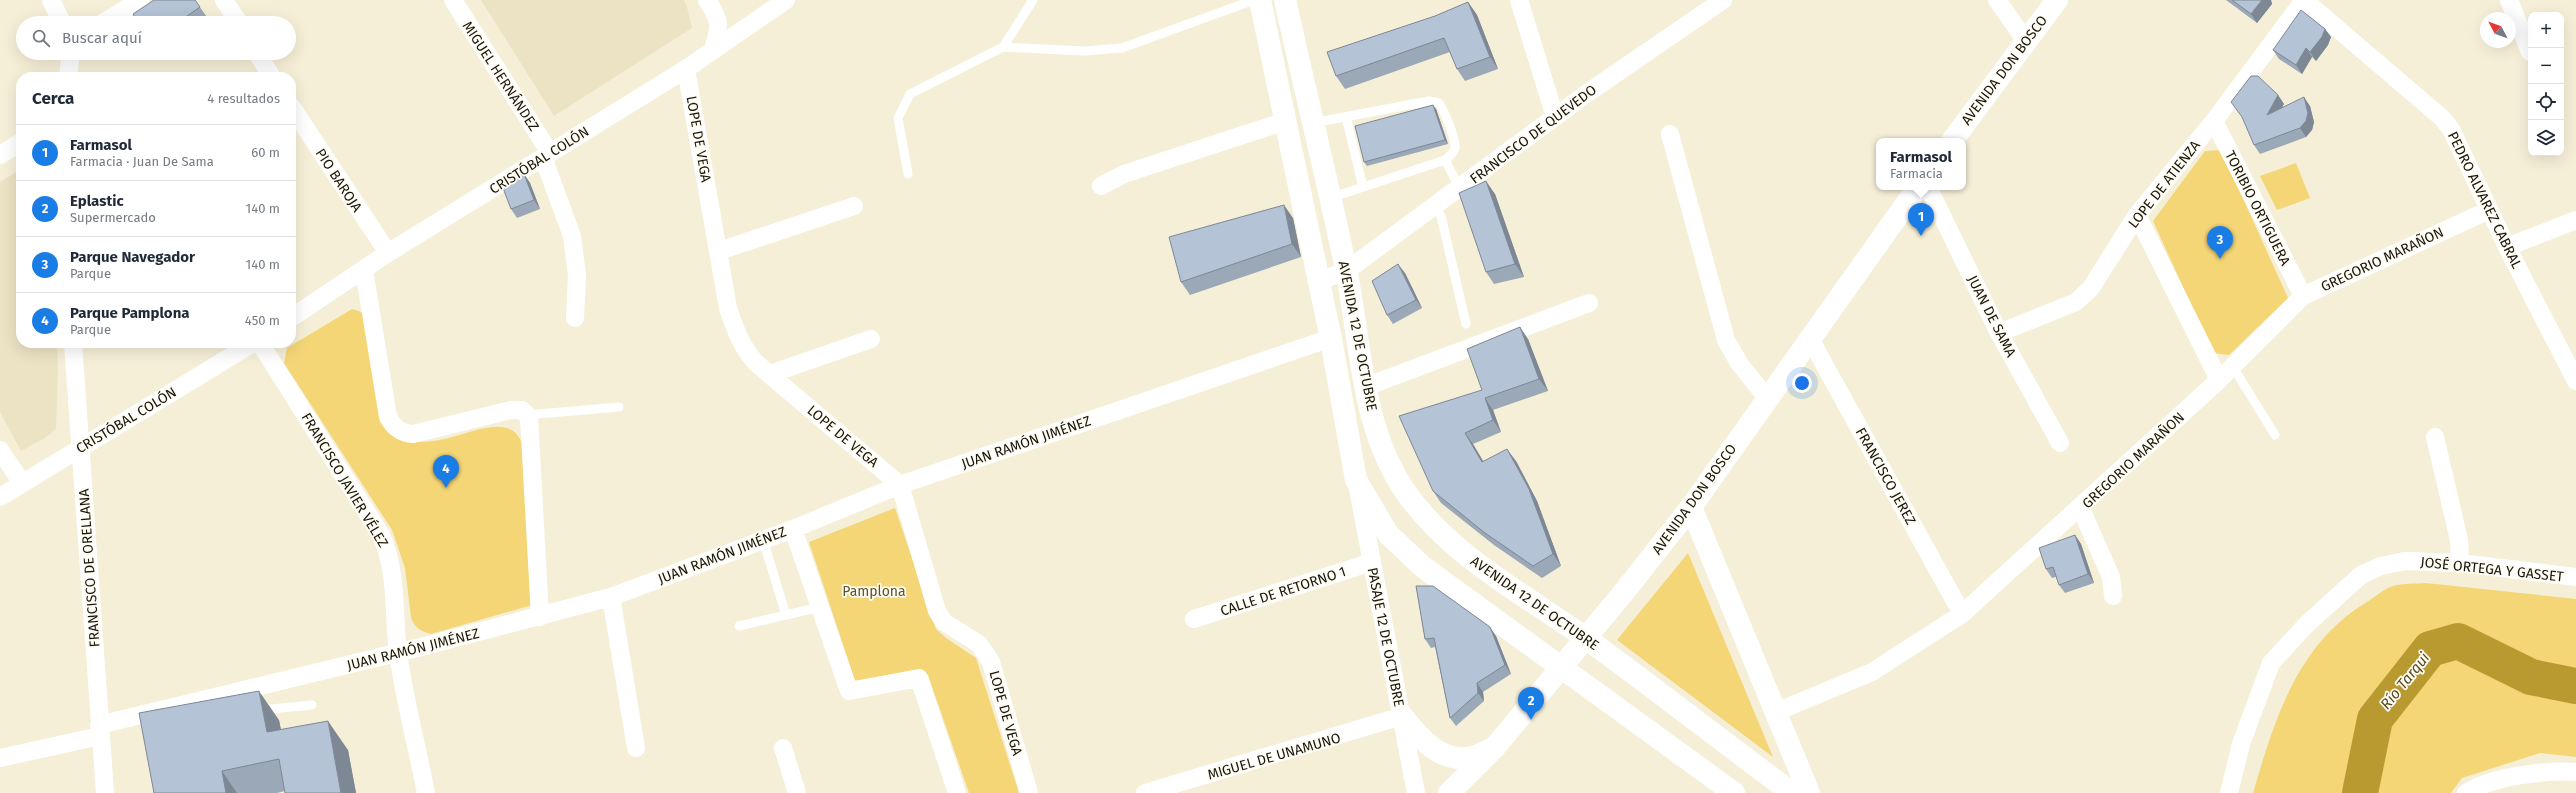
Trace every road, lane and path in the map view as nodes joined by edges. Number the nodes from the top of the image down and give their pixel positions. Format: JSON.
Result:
{"nodes":[{"id":1,"x":51,"y":0,"type":"edge"},
{"id":2,"x":140,"y":0,"type":"edge"},
{"id":3,"x":224,"y":0,"type":"edge"},
{"id":4,"x":453,"y":0,"type":"edge"},
{"id":5,"x":707,"y":0,"type":"edge"},
{"id":6,"x":786,"y":0,"type":"edge"},
{"id":7,"x":1033,"y":0,"type":"edge"},
{"id":8,"x":1254,"y":0,"type":"edge"},
{"id":9,"x":1260,"y":0,"type":"edge"},
{"id":10,"x":1285,"y":0,"type":"edge"},
{"id":11,"x":1519,"y":0,"type":"edge"},
{"id":12,"x":1723,"y":0,"type":"edge"},
{"id":13,"x":1997,"y":0,"type":"edge"},
{"id":14,"x":2057,"y":0,"type":"edge"},
{"id":15,"x":2304,"y":0,"type":"edge"},
{"id":16,"x":2509,"y":0,"type":"edge"},
{"id":17,"x":59,"y":16,"type":"edge"},
{"id":18,"x":114,"y":16,"type":"edge"},
{"id":19,"x":234,"y":16,"type":"edge"},
{"id":20,"x":2026,"y":41,"type":"junction"},
{"id":21,"x":1003,"y":47,"type":"junction"},
{"id":22,"x":2528,"y":48,"type":"edge"},
{"id":23,"x":714,"y":49,"type":"junction"},
{"id":24,"x":70,"y":60,"type":"edge"},
{"id":25,"x":261,"y":60,"type":"edge"},
{"id":26,"x":686,"y":68,"type":"junction"},
{"id":27,"x":69,"y":72,"type":"edge"},
{"id":28,"x":269,"y":72,"type":"edge"},
{"id":29,"x":296,"y":114,"type":"edge"},
{"id":30,"x":1346,"y":117,"type":"junction"},
{"id":31,"x":1555,"y":117,"type":"junction"},
{"id":32,"x":1286,"y":121,"type":"junction"},
{"id":33,"x":2214,"y":121,"type":"junction"},
{"id":34,"x":1313,"y":123,"type":"junction"},
{"id":35,"x":1670,"y":134,"type":"dead end"},
{"id":36,"x":1954,"y":138,"type":"edge"},
{"id":37,"x":16,"y":145,"type":"edge"},
{"id":38,"x":0,"y":155,"type":"edge"},
{"id":39,"x":547,"y":155,"type":"junction"},
{"id":40,"x":1446,"y":160,"type":"junction"},
{"id":41,"x":908,"y":174,"type":"dead end"},
{"id":42,"x":1101,"y":186,"type":"dead end"},
{"id":43,"x":1363,"y":187,"type":"junction"},
{"id":44,"x":1460,"y":189,"type":"junction"},
{"id":45,"x":1916,"y":190,"type":"edge"},
{"id":46,"x":1929,"y":190,"type":"edge"},
{"id":47,"x":1330,"y":198,"type":"junction"},
{"id":48,"x":854,"y":206,"type":"dead end"},
{"id":49,"x":1437,"y":206,"type":"junction"},
{"id":50,"x":2489,"y":210,"type":"junction"},
{"id":51,"x":2137,"y":215,"type":"junction"},
{"id":52,"x":2576,"y":220,"type":"edge"},
{"id":53,"x":2507,"y":247,"type":"junction"},
{"id":54,"x":719,"y":251,"type":"junction"},
{"id":55,"x":388,"y":253,"type":"junction"},
{"id":56,"x":364,"y":270,"type":"junction"},
{"id":57,"x":1346,"y":271,"type":"junction"},
{"id":58,"x":1319,"y":281,"type":"junction"},
{"id":59,"x":2302,"y":296,"type":"junction"},
{"id":60,"x":1589,"y":303,"type":"dead end"},
{"id":61,"x":296,"y":315,"type":"edge"},
{"id":62,"x":575,"y":318,"type":"dead end"},
{"id":63,"x":1466,"y":324,"type":"dead end"},
{"id":64,"x":1999,"y":333,"type":"junction"},
{"id":65,"x":1809,"y":337,"type":"junction"},
{"id":66,"x":1331,"y":338,"type":"junction"},
{"id":67,"x":871,"y":339,"type":"dead end"},
{"id":68,"x":73,"y":348,"type":"edge"},
{"id":69,"x":245,"y":348,"type":"edge"},
{"id":70,"x":263,"y":348,"type":"edge"},
{"id":71,"x":2233,"y":367,"type":"junction"},
{"id":72,"x":770,"y":374,"type":"junction"},
{"id":73,"x":2219,"y":380,"type":"junction"},
{"id":74,"x":2576,"y":381,"type":"edge"},
{"id":75,"x":1365,"y":387,"type":"junction"},
{"id":76,"x":1767,"y":398,"type":"junction"},
{"id":77,"x":619,"y":407,"type":"dead end"},
{"id":78,"x":527,"y":415,"type":"junction"},
{"id":79,"x":2274,"y":435,"type":"dead end"},
{"id":80,"x":2435,"y":436,"type":"dead end"},
{"id":81,"x":2060,"y":443,"type":"dead end"},
{"id":82,"x":80,"y":448,"type":"junction"},
{"id":83,"x":0,"y":450,"type":"edge"},
{"id":84,"x":1356,"y":480,"type":"junction"},
{"id":85,"x":22,"y":483,"type":"junction"},
{"id":86,"x":900,"y":485,"type":"junction"},
{"id":87,"x":0,"y":497,"type":"edge"},
{"id":88,"x":1691,"y":507,"type":"junction"},
{"id":89,"x":2081,"y":509,"type":"junction"},
{"id":90,"x":793,"y":529,"type":"junction"},
{"id":91,"x":763,"y":540,"type":"junction"},
{"id":92,"x":1372,"y":562,"type":"junction"},
{"id":93,"x":2460,"y":563,"type":"junction"},
{"id":94,"x":2576,"y":577,"type":"edge"},
{"id":95,"x":2113,"y":596,"type":"dead end"},
{"id":96,"x":611,"y":597,"type":"junction"},
{"id":97,"x":820,"y":607,"type":"junction"},
{"id":98,"x":1962,"y":614,"type":"junction"},
{"id":99,"x":786,"y":615,"type":"junction"},
{"id":100,"x":540,"y":616,"type":"junction"},
{"id":101,"x":1194,"y":619,"type":"dead end"},
{"id":102,"x":739,"y":626,"type":"dead end"},
{"id":103,"x":1584,"y":637,"type":"junction"},
{"id":104,"x":398,"y":653,"type":"junction"},
{"id":105,"x":1559,"y":668,"type":"junction"},
{"id":106,"x":253,"y":688,"type":"junction"},
{"id":107,"x":312,"y":706,"type":"dead end"},
{"id":108,"x":1776,"y":712,"type":"junction"},
{"id":109,"x":1402,"y":716,"type":"junction"},
{"id":110,"x":100,"y":730,"type":"junction"},
{"id":111,"x":1495,"y":747,"type":"junction"},
{"id":112,"x":636,"y":748,"type":"dead end"},
{"id":113,"x":783,"y":748,"type":"dead end"},
{"id":114,"x":0,"y":758,"type":"edge"},
{"id":115,"x":2576,"y":772,"type":"edge"},
{"id":116,"x":105,"y":793,"type":"edge"},
{"id":117,"x":426,"y":793,"type":"edge"},
{"id":118,"x":797,"y":793,"type":"edge"},
{"id":119,"x":957,"y":793,"type":"edge"},
{"id":120,"x":1029,"y":793,"type":"edge"},
{"id":121,"x":1145,"y":793,"type":"edge"},
{"id":122,"x":1416,"y":793,"type":"edge"},
{"id":123,"x":1449,"y":793,"type":"edge"},
{"id":124,"x":1734,"y":793,"type":"edge"},
{"id":125,"x":1792,"y":793,"type":"edge"},
{"id":126,"x":1809,"y":793,"type":"edge"},
{"id":127,"x":2229,"y":793,"type":"edge"},
{"id":128,"x":2466,"y":793,"type":"edge"}],
"edges":[{"from":1,"to":17,"type":"street"},
{"from":2,"to":18,"type":"street"},
{"from":3,"to":19,"type":"street"},
{"from":4,"to":39,"type":"street","name":"MIGUEL HERNÁNDEZ"},
{"from":5,"to":23,"type":"street"},
{"from":6,"to":23,"type":"street","name":"CRISTÓBAL COLÓN"},
{"from":7,"to":21,"type":"lane"},
{"from":8,"to":21,"type":"lane"},
{"from":9,"to":32,"type":"main road","name":"AVENIDA 12 DE OCTUBRE"},
{"from":10,"to":34,"type":"main road","name":"AVENIDA 12 DE OCTUBRE"},
{"from":11,"to":31,"type":"street"},
{"from":12,"to":31,"type":"street","name":"FRANCISCO DE QUEVEDO"},
{"from":13,"to":20,"type":"street"},
{"from":14,"to":20,"type":"main road","name":"AVENIDA DON BOSCO"},
{"from":15,"to":33,"type":"street","name":"LOPE DE ATIENZA"},
{"from":15,"to":50,"type":"street","name":"PEDRO ALVAREZ CABRAL"},
{"from":16,"to":22,"type":"street"},
{"from":20,"to":36,"type":"main road","name":"AVENIDA DON BOSCO"},
{"from":21,"to":41,"type":"lane"},
{"from":23,"to":26,"type":"street","name":"CRISTÓBAL COLÓN"},
{"from":24,"to":27,"type":"street"},
{"from":25,"to":28,"type":"street"},
{"from":26,"to":39,"type":"street","name":"CRISTÓBAL COLÓN"},
{"from":26,"to":54,"type":"street","name":"LOPE DE VEGA"},
{"from":29,"to":55,"type":"street","name":"PIO BAROJA"},
{"from":30,"to":34,"type":"lane"},
{"from":30,"to":40,"type":"lane"},
{"from":30,"to":43,"type":"lane"},
{"from":31,"to":44,"type":"street","name":"FRANCISCO DE QUEVEDO"},
{"from":32,"to":42,"type":"street"},
{"from":32,"to":58,"type":"main road","name":"AVENIDA 12 DE OCTUBRE"},
{"from":33,"to":51,"type":"street","name":"LOPE DE ATIENZA"},
{"from":33,"to":59,"type":"street","name":"TORIBIO ORTIGUERA"},
{"from":34,"to":47,"type":"main road","name":"AVENIDA 12 DE OCTUBRE"},
{"from":35,"to":76,"type":"street"},
{"from":37,"to":38,"type":"street"},
{"from":39,"to":55,"type":"street","name":"CRISTÓBAL COLÓN"},
{"from":39,"to":62,"type":"street","name":"MIGUEL HERNÁNDEZ"},
{"from":40,"to":43,"type":"lane"},
{"from":40,"to":44,"type":"lane"},
{"from":43,"to":47,"type":"lane"},
{"from":44,"to":49,"type":"street","name":"FRANCISCO DE QUEVEDO"},
{"from":45,"to":65,"type":"main road","name":"AVENIDA DON BOSCO"},
{"from":46,"to":64,"type":"street","name":"JUAN DE SAMA"},
{"from":47,"to":57,"type":"main road","name":"AVENIDA 12 DE OCTUBRE"},
{"from":48,"to":54,"type":"street"},
{"from":49,"to":57,"type":"street","name":"FRANCISCO DE QUEVEDO"},
{"from":49,"to":63,"type":"lane"},
{"from":50,"to":53,"type":"street","name":"PEDRO ALVAREZ CABRAL"},
{"from":50,"to":59,"type":"street","name":"GREGORIO MARAÑON"},
{"from":51,"to":64,"type":"street","name":"LOPE DE ATIENZA"},
{"from":51,"to":73,"type":"street"},
{"from":52,"to":53,"type":"street"},
{"from":53,"to":74,"type":"street","name":"PEDRO ALVAREZ CABRAL"},
{"from":54,"to":72,"type":"street","name":"LOPE DE VEGA"},
{"from":55,"to":56,"type":"street","name":"CRISTÓBAL COLÓN"},
{"from":56,"to":61,"type":"street","name":"CRISTÓBAL COLÓN"},
{"from":56,"to":78,"type":"street"},
{"from":57,"to":58,"type":"street","name":"FRANCISCO DE QUEVEDO"},
{"from":57,"to":75,"type":"main road","name":"AVENIDA 12 DE OCTUBRE"},
{"from":58,"to":66,"type":"main road","name":"AVENIDA 12 DE OCTUBRE"},
{"from":59,"to":71,"type":"street","name":"GREGORIO MARAÑON"},
{"from":60,"to":75,"type":"street"},
{"from":64,"to":81,"type":"street","name":"JUAN DE SAMA"},
{"from":65,"to":76,"type":"main road","name":"AVENIDA DON BOSCO"},
{"from":65,"to":98,"type":"street","name":"FRANCISCO JEREZ"},
{"from":66,"to":84,"type":"main road","name":"AVENIDA 12 DE OCTUBRE"},
{"from":66,"to":86,"type":"street","name":"JUAN RAMÓN JIMÉNEZ"},
{"from":67,"to":72,"type":"street"},
{"from":68,"to":82,"type":"street","name":"FRANCISCO DE ORELLANA"},
{"from":69,"to":82,"type":"street","name":"CRISTÓBAL COLÓN"},
{"from":70,"to":104,"type":"street","name":"FRANCISCO JAVIER VÉLEZ"},
{"from":71,"to":73,"type":"street","name":"GREGORIO MARAÑON"},
{"from":71,"to":79,"type":"lane"},
{"from":72,"to":86,"type":"street","name":"LOPE DE VEGA"},
{"from":73,"to":89,"type":"street","name":"GREGORIO MARAÑON"},
{"from":75,"to":103,"type":"main road","name":"AVENIDA 12 DE OCTUBRE"},
{"from":76,"to":88,"type":"main road","name":"AVENIDA DON BOSCO"},
{"from":77,"to":78,"type":"lane"},
{"from":78,"to":100,"type":"street"},
{"from":80,"to":93,"type":"street"},
{"from":82,"to":85,"type":"street","name":"CRISTÓBAL COLÓN"},
{"from":82,"to":110,"type":"street","name":"FRANCISCO DE ORELLANA"},
{"from":83,"to":85,"type":"street"},
{"from":84,"to":92,"type":"street","name":"PASAJE 12 DE OCTUBRE"},
{"from":84,"to":105,"type":"main road","name":"AVENIDA 12 DE OCTUBRE"},
{"from":85,"to":87,"type":"street","name":"CRISTÓBAL COLÓN"},
{"from":86,"to":90,"type":"street","name":"JUAN RAMÓN JIMÉNEZ"},
{"from":86,"to":120,"type":"street","name":"LOPE DE VEGA"},
{"from":88,"to":103,"type":"main road","name":"AVENIDA DON BOSCO"},
{"from":88,"to":108,"type":"main road"},
{"from":89,"to":95,"type":"street"},
{"from":89,"to":98,"type":"street","name":"GREGORIO MARAÑON"},
{"from":90,"to":91,"type":"street","name":"JUAN RAMÓN JIMÉNEZ"},
{"from":90,"to":97,"type":"street"},
{"from":91,"to":96,"type":"street","name":"JUAN RAMÓN JIMÉNEZ"},
{"from":91,"to":99,"type":"lane"},
{"from":92,"to":101,"type":"street","name":"CALLE DE RETORNO 1"},
{"from":92,"to":109,"type":"street","name":"PASAJE 12 DE OCTUBRE"},
{"from":93,"to":94,"type":"street","name":"JOSÉ ORTEGA Y GASSET"},
{"from":93,"to":127,"type":"street","name":"JOSÉ ORTEGA Y GASSET"},
{"from":96,"to":100,"type":"street","name":"JUAN RAMÓN JIMÉNEZ"},
{"from":96,"to":112,"type":"street"},
{"from":97,"to":99,"type":"lane"},
{"from":97,"to":119,"type":"street"},
{"from":98,"to":108,"type":"street","name":"GREGORIO MARAÑON"},
{"from":99,"to":102,"type":"lane"},
{"from":100,"to":104,"type":"street","name":"JUAN RAMÓN JIMÉNEZ"},
{"from":103,"to":105,"type":"main road","name":"AVENIDA DON BOSCO"},
{"from":103,"to":125,"type":"main road","name":"AVENIDA 12 DE OCTUBRE"},
{"from":104,"to":106,"type":"street","name":"JUAN RAMÓN JIMÉNEZ"},
{"from":104,"to":117,"type":"street","name":"FRANCISCO JAVIER VÉLEZ"},
{"from":105,"to":111,"type":"main road","name":"AVENIDA DON BOSCO"},
{"from":105,"to":124,"type":"main road","name":"AVENIDA 12 DE OCTUBRE"},
{"from":106,"to":107,"type":"lane"},
{"from":106,"to":110,"type":"street","name":"JUAN RAMÓN JIMÉNEZ"},
{"from":108,"to":126,"type":"main road"},
{"from":109,"to":111,"type":"main road"},
{"from":109,"to":121,"type":"street","name":"MIGUEL DE UNAMUNO"},
{"from":109,"to":122,"type":"street","name":"PASAJE 12 DE OCTUBRE"},
{"from":110,"to":114,"type":"street","name":"JUAN RAMÓN JIMÉNEZ"},
{"from":110,"to":116,"type":"street","name":"FRANCISCO DE ORELLANA"},
{"from":111,"to":123,"type":"main road","name":"AVENIDA DON BOSCO"},
{"from":113,"to":118,"type":"street"},
{"from":115,"to":128,"type":"street"}]}
